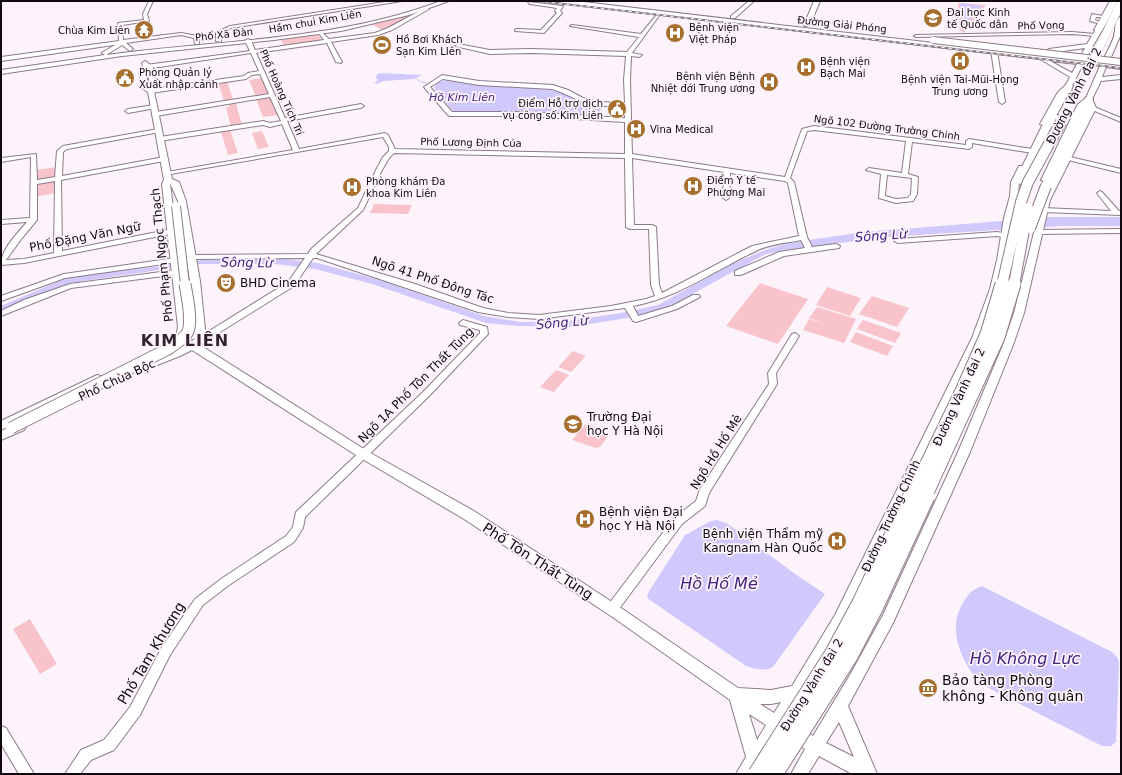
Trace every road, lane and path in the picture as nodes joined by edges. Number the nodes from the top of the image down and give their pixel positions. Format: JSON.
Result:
{"nodes":[{"id":1,"x":151,"y":1,"type":"edge"},
{"id":2,"x":400,"y":1,"type":"edge"},
{"id":3,"x":430,"y":1,"type":"edge"},
{"id":4,"x":439,"y":1,"type":"edge"},
{"id":5,"x":446,"y":1,"type":"edge"},
{"id":6,"x":532,"y":1,"type":"edge"},
{"id":7,"x":600,"y":1,"type":"edge"},
{"id":8,"x":752,"y":1,"type":"edge"},
{"id":9,"x":817,"y":1,"type":"edge"},
{"id":10,"x":1109,"y":1,"type":"edge"},
{"id":11,"x":1113,"y":1,"type":"edge"},
{"id":12,"x":1116,"y":1,"type":"edge"},
{"id":13,"x":1121,"y":3,"type":"edge"},
{"id":14,"x":416,"y":4,"type":"dead end"},
{"id":15,"x":561,"y":4,"type":"edge"},
{"id":16,"x":427,"y":8,"type":"junction"},
{"id":17,"x":659,"y":13,"type":"junction"},
{"id":18,"x":702,"y":13,"type":"junction"},
{"id":19,"x":1121,"y":17,"type":"edge"},
{"id":20,"x":732,"y":19,"type":"junction"},
{"id":21,"x":808,"y":23,"type":"junction"},
{"id":22,"x":1121,"y":24,"type":"edge"},
{"id":23,"x":572,"y":26,"type":"dead end"},
{"id":24,"x":517,"y":30,"type":"dead end"},
{"id":25,"x":320,"y":32,"type":"junction"},
{"id":26,"x":1097,"y":33,"type":"junction"},
{"id":27,"x":1119,"y":33,"type":"edge"},
{"id":28,"x":874,"y":35,"type":"junction"},
{"id":29,"x":641,"y":36,"type":"junction"},
{"id":30,"x":260,"y":38,"type":"junction"},
{"id":31,"x":947,"y":38,"type":"junction"},
{"id":32,"x":219,"y":41,"type":"junction"},
{"id":33,"x":248,"y":41,"type":"junction"},
{"id":34,"x":328,"y":41,"type":"junction"},
{"id":35,"x":122,"y":42,"type":"junction"},
{"id":36,"x":1114,"y":42,"type":"junction"},
{"id":37,"x":197,"y":43,"type":"junction"},
{"id":38,"x":1121,"y":45,"type":"edge"},
{"id":39,"x":458,"y":46,"type":"dead end"},
{"id":40,"x":1090,"y":46,"type":"junction"},
{"id":41,"x":132,"y":51,"type":"junction"},
{"id":42,"x":994,"y":51,"type":"junction"},
{"id":43,"x":253,"y":52,"type":"junction"},
{"id":44,"x":1049,"y":52,"type":"junction"},
{"id":45,"x":105,"y":53,"type":"junction"},
{"id":46,"x":630,"y":55,"type":"junction"},
{"id":47,"x":639,"y":55,"type":"dead end"},
{"id":48,"x":115,"y":56,"type":"junction"},
{"id":49,"x":1057,"y":56,"type":"junction"},
{"id":50,"x":1039,"y":57,"type":"junction"},
{"id":51,"x":145,"y":58,"type":"junction"},
{"id":52,"x":1,"y":59,"type":"edge"},
{"id":53,"x":54,"y":62,"type":"junction"},
{"id":54,"x":339,"y":62,"type":"dead end"},
{"id":55,"x":1082,"y":62,"type":"junction"},
{"id":56,"x":1121,"y":63,"type":"edge"},
{"id":57,"x":1104,"y":64,"type":"junction"},
{"id":58,"x":1,"y":68,"type":"edge"},
{"id":59,"x":1,"y":72,"type":"edge"},
{"id":60,"x":262,"y":72,"type":"junction"},
{"id":61,"x":1121,"y":76,"type":"edge"},
{"id":62,"x":1074,"y":77,"type":"junction"},
{"id":63,"x":1097,"y":80,"type":"junction"},
{"id":64,"x":1069,"y":86,"type":"junction"},
{"id":65,"x":151,"y":92,"type":"junction"},
{"id":66,"x":273,"y":95,"type":"junction"},
{"id":67,"x":1089,"y":99,"type":"junction"},
{"id":68,"x":1002,"y":102,"type":"dead end"},
{"id":69,"x":628,"y":105,"type":"junction"},
{"id":70,"x":361,"y":106,"type":"dead end"},
{"id":71,"x":1092,"y":108,"type":"junction"},
{"id":72,"x":155,"y":110,"type":"junction"},
{"id":73,"x":128,"y":111,"type":"dead end"},
{"id":74,"x":628,"y":120,"type":"junction"},
{"id":75,"x":1121,"y":120,"type":"edge"},
{"id":76,"x":284,"y":121,"type":"junction"},
{"id":77,"x":158,"y":130,"type":"junction"},
{"id":78,"x":160,"y":139,"type":"junction"},
{"id":79,"x":909,"y":140,"type":"junction"},
{"id":80,"x":1032,"y":150,"type":"junction"},
{"id":81,"x":297,"y":151,"type":"junction"},
{"id":82,"x":392,"y":151,"type":"junction"},
{"id":83,"x":629,"y":156,"type":"junction"},
{"id":84,"x":1066,"y":158,"type":"junction"},
{"id":85,"x":164,"y":159,"type":"junction"},
{"id":86,"x":1,"y":160,"type":"edge"},
{"id":87,"x":1033,"y":161,"type":"junction"},
{"id":88,"x":1051,"y":165,"type":"junction"},
{"id":89,"x":727,"y":170,"type":"junction"},
{"id":90,"x":869,"y":170,"type":"dead end"},
{"id":91,"x":884,"y":172,"type":"junction"},
{"id":92,"x":1121,"y":172,"type":"edge"},
{"id":93,"x":905,"y":175,"type":"junction"},
{"id":94,"x":168,"y":177,"type":"junction"},
{"id":95,"x":58,"y":179,"type":"junction"},
{"id":96,"x":787,"y":179,"type":"junction"},
{"id":97,"x":33,"y":183,"type":"junction"},
{"id":98,"x":178,"y":191,"type":"junction"},
{"id":99,"x":1100,"y":193,"type":"dead end"},
{"id":100,"x":167,"y":194,"type":"junction"},
{"id":101,"x":1014,"y":196,"type":"junction"},
{"id":102,"x":726,"y":198,"type":"dead end"},
{"id":103,"x":1046,"y":200,"type":"junction"},
{"id":104,"x":176,"y":206,"type":"junction"},
{"id":105,"x":1042,"y":212,"type":"junction"},
{"id":106,"x":1119,"y":212,"type":"edge"},
{"id":107,"x":33,"y":220,"type":"junction"},
{"id":108,"x":1,"y":222,"type":"edge"},
{"id":109,"x":1039,"y":230,"type":"junction"},
{"id":110,"x":172,"y":231,"type":"junction"},
{"id":111,"x":1069,"y":231,"type":"junction"},
{"id":112,"x":1121,"y":231,"type":"edge"},
{"id":113,"x":1121,"y":236,"type":"edge"},
{"id":114,"x":898,"y":241,"type":"dead end"},
{"id":115,"x":1011,"y":241,"type":"junction"},
{"id":116,"x":806,"y":243,"type":"junction"},
{"id":117,"x":836,"y":246,"type":"dead end"},
{"id":118,"x":58,"y":254,"type":"junction"},
{"id":119,"x":310,"y":258,"type":"junction"},
{"id":120,"x":176,"y":260,"type":"junction"},
{"id":121,"x":1,"y":262,"type":"edge"},
{"id":122,"x":192,"y":262,"type":"junction"},
{"id":123,"x":176,"y":272,"type":"junction"},
{"id":124,"x":738,"y":273,"type":"dead end"},
{"id":125,"x":995,"y":289,"type":"junction"},
{"id":126,"x":660,"y":297,"type":"junction"},
{"id":127,"x":696,"y":297,"type":"dead end"},
{"id":128,"x":1,"y":299,"type":"edge"},
{"id":129,"x":1023,"y":300,"type":"junction"},
{"id":130,"x":198,"y":306,"type":"junction"},
{"id":131,"x":629,"y":307,"type":"junction"},
{"id":132,"x":181,"y":310,"type":"junction"},
{"id":133,"x":1,"y":314,"type":"edge"},
{"id":134,"x":463,"y":323,"type":"dead end"},
{"id":135,"x":795,"y":336,"type":"dead end"},
{"id":136,"x":182,"y":339,"type":"junction"},
{"id":137,"x":198,"y":340,"type":"junction"},
{"id":138,"x":150,"y":359,"type":"junction"},
{"id":139,"x":3,"y":431,"type":"edge"},
{"id":140,"x":928,"y":438,"type":"junction"},
{"id":141,"x":964,"y":452,"type":"junction"},
{"id":142,"x":363,"y":454,"type":"junction"},
{"id":143,"x":612,"y":609,"type":"junction"},
{"id":144,"x":797,"y":692,"type":"junction"},
{"id":145,"x":736,"y":695,"type":"junction"},
{"id":146,"x":840,"y":706,"type":"junction"},
{"id":147,"x":777,"y":722,"type":"junction"},
{"id":148,"x":1,"y":732,"type":"edge"},
{"id":149,"x":815,"y":746,"type":"junction"},
{"id":150,"x":754,"y":758,"type":"junction"},
{"id":151,"x":27,"y":774,"type":"edge"},
{"id":152,"x":72,"y":774,"type":"edge"},
{"id":153,"x":744,"y":774,"type":"edge"},
{"id":154,"x":757,"y":774,"type":"edge"},
{"id":155,"x":774,"y":774,"type":"edge"},
{"id":156,"x":798,"y":774,"type":"edge"},
{"id":157,"x":869,"y":774,"type":"edge"}],
"edges":[{"from":1,"to":35,"type":"street"},
{"from":2,"to":32,"type":"street"},
{"from":3,"to":30,"type":"main road","name":"Hầm chui Kim Liên"},
{"from":4,"to":30,"type":"main road","name":"Hầm chui Kim Liên"},
{"from":5,"to":16,"type":"main road","name":"Phố Xã Đàn"},
{"from":6,"to":15,"type":"street","name":"Đường Giải Phóng"},
{"from":7,"to":18,"type":"main road","name":"Đường Giải Phóng"},
{"from":8,"to":20,"type":"street"},
{"from":9,"to":21,"type":"main road"},
{"from":10,"to":26,"type":"main road"},
{"from":11,"to":26,"type":"highway"},
{"from":12,"to":26,"type":"main road"},
{"from":13,"to":115,"type":"highway","name":"Đường Vành đai 2","bridge":true},
{"from":14,"to":30,"type":"main road","name":"Phố Xã Đàn"},
{"from":15,"to":17,"type":"main road","name":"Đường Giải Phóng"},
{"from":15,"to":24,"type":"street"},
{"from":16,"to":25,"type":"main road","name":"Phố Xã Đàn"},
{"from":16,"to":34,"type":"street"},
{"from":17,"to":18,"type":"main road"},
{"from":17,"to":20,"type":"main road","name":"Đường Giải Phóng"},
{"from":17,"to":29,"type":"street"},
{"from":18,"to":20,"type":"main road","name":"Đường Giải Phóng"},
{"from":19,"to":27,"type":"main road"},
{"from":19,"to":115,"type":"highway","name":"Đường Vành đai 2","bridge":true},
{"from":20,"to":21,"type":"main road","name":"Đường Giải Phóng"},
{"from":20,"to":28,"type":"main road","name":"Đường Giải Phóng"},
{"from":21,"to":28,"type":"main road","name":"Đường Giải Phóng"},
{"from":22,"to":27,"type":"highway"},
{"from":23,"to":29,"type":"street"},
{"from":25,"to":30,"type":"main road","name":"Phố Xã Đàn"},
{"from":25,"to":34,"type":"street"},
{"from":26,"to":31,"type":"street","name":"Phố Vọng"},
{"from":26,"to":40,"type":"main road","name":"Đường Trường Chinh"},
{"from":27,"to":36,"type":"main road"},
{"from":28,"to":31,"type":"main road","name":"Đường Giải Phóng"},
{"from":28,"to":42,"type":"main road","name":"Đường Giải Phóng"},
{"from":28,"to":56,"type":"main road","bridge":true},
{"from":29,"to":46,"type":"street"},
{"from":30,"to":32,"type":"main road","name":"Phố Xã Đàn"},
{"from":30,"to":33,"type":"main road","name":"Phố Xã Đàn"},
{"from":31,"to":44,"type":"main road","name":"Đường Giải Phóng"},
{"from":32,"to":37,"type":"main road","name":"Phố Xã Đàn"},
{"from":33,"to":43,"type":"street","name":"Phố Hoàng Tích Trí"},
{"from":33,"to":51,"type":"main road","name":"Phố Xã Đàn"},
{"from":34,"to":43,"type":"street"},
{"from":34,"to":54,"type":"street"},
{"from":35,"to":37,"type":"street"},
{"from":35,"to":41,"type":"street"},
{"from":35,"to":45,"type":"main road"},
{"from":35,"to":52,"type":"street"},
{"from":36,"to":38,"type":"main road"},
{"from":36,"to":57,"type":"main road"},
{"from":37,"to":51,"type":"main road","name":"Phố Xã Đàn"},
{"from":39,"to":46,"type":"street"},
{"from":40,"to":44,"type":"main road"},
{"from":40,"to":55,"type":"main road","name":"Đường Trường Chinh"},
{"from":41,"to":45,"type":"main road","name":"Phố Xã Đàn"},
{"from":41,"to":48,"type":"main road","name":"Phố Xã Đàn"},
{"from":41,"to":51,"type":"main road"},
{"from":41,"to":51,"type":"main road","name":"Phố Xã Đàn"},
{"from":42,"to":50,"type":"main road","name":"Đường Giải Phóng"},
{"from":42,"to":68,"type":"street"},
{"from":43,"to":51,"type":"street"},
{"from":43,"to":60,"type":"street","name":"Phố Hoàng Tích Trí"},
{"from":44,"to":49,"type":"main road","name":"Đường Giải Phóng"},
{"from":45,"to":53,"type":"main road","name":"Phố Xã Đàn"},
{"from":46,"to":47,"type":"street"},
{"from":46,"to":69,"type":"street"},
{"from":48,"to":51,"type":"main road"},
{"from":48,"to":53,"type":"main road","name":"Phố Xã Đàn"},
{"from":49,"to":50,"type":"main road","name":"Đường Giải Phóng"},
{"from":49,"to":55,"type":"main road","name":"Đường Giải Phóng"},
{"from":50,"to":62,"type":"main road"},
{"from":51,"to":65,"type":"main road","name":"Phố Phạm Ngọc Thạch"},
{"from":53,"to":58,"type":"main road","name":"Phố Xã Đàn"},
{"from":53,"to":59,"type":"main road","name":"Phố Xã Đàn"},
{"from":55,"to":57,"type":"main road"},
{"from":55,"to":57,"type":"main road","name":"Đường Giải Phóng"},
{"from":55,"to":62,"type":"main road","name":"Đường Trường Chinh"},
{"from":56,"to":57,"type":"main road","name":"Đường Giải Phóng"},
{"from":57,"to":63,"type":"main road"},
{"from":60,"to":65,"type":"street"},
{"from":60,"to":66,"type":"street","name":"Phố Hoàng Tích Trí"},
{"from":61,"to":63,"type":"main road"},
{"from":62,"to":64,"type":"main road","name":"Đường Trường Chinh"},
{"from":63,"to":67,"type":"main road"},
{"from":64,"to":80,"type":"main road","name":"Đường Trường Chinh"},
{"from":64,"to":87,"type":"main road","name":"Đường Trường Chinh"},
{"from":64,"to":115,"type":"highway","bridge":true},
{"from":65,"to":72,"type":"main road","name":"Phố Phạm Ngọc Thạch"},
{"from":66,"to":72,"type":"street"},
{"from":66,"to":76,"type":"street","name":"Phố Hoàng Tích Trí"},
{"from":67,"to":71,"type":"main road"},
{"from":67,"to":88,"type":"main road"},
{"from":67,"to":115,"type":"highway","bridge":true},
{"from":69,"to":74,"type":"street"},
{"from":69,"to":74,"type":"street"},
{"from":70,"to":76,"type":"street"},
{"from":71,"to":75,"type":"street"},
{"from":71,"to":84,"type":"main road"},
{"from":72,"to":73,"type":"street"},
{"from":72,"to":77,"type":"main road","name":"Phố Phạm Ngọc Thạch"},
{"from":74,"to":83,"type":"street"},
{"from":76,"to":78,"type":"street"},
{"from":76,"to":81,"type":"street","name":"Phố Hoàng Tích Trí"},
{"from":77,"to":78,"type":"main road","name":"Phố Phạm Ngọc Thạch"},
{"from":77,"to":95,"type":"street"},
{"from":78,"to":85,"type":"main road","name":"Phố Phạm Ngọc Thạch"},
{"from":79,"to":80,"type":"street","name":"Ngõ 102 Đường Trường Chinh"},
{"from":79,"to":93,"type":"street"},
{"from":79,"to":96,"type":"street","name":"Ngõ 102 Đường Trường Chinh"},
{"from":80,"to":101,"type":"main road","name":"Đường Trường Chinh"},
{"from":81,"to":82,"type":"street"},
{"from":81,"to":94,"type":"street"},
{"from":82,"to":83,"type":"street","name":"Phố Lương Định Của"},
{"from":82,"to":119,"type":"street"},
{"from":83,"to":89,"type":"street","name":"Phố Lương Định Của"},
{"from":83,"to":126,"type":"street"},
{"from":84,"to":92,"type":"street"},
{"from":84,"to":103,"type":"main road"},
{"from":85,"to":94,"type":"main road","name":"Phố Phạm Ngọc Thạch"},
{"from":85,"to":95,"type":"street"},
{"from":86,"to":97,"type":"street"},
{"from":87,"to":88,"type":"main road"},
{"from":87,"to":101,"type":"main road","name":"Đường Trường Chinh"},
{"from":88,"to":103,"type":"main road"},
{"from":89,"to":96,"type":"street","name":"Phố Lương Định Của"},
{"from":89,"to":102,"type":"street"},
{"from":90,"to":91,"type":"street"},
{"from":91,"to":93,"type":"street"},
{"from":91,"to":93,"type":"street"},
{"from":94,"to":98,"type":"main road","name":"Phố Phạm Ngọc Thạch"},
{"from":94,"to":100,"type":"main road","name":"Phố Phạm Ngọc Thạch"},
{"from":95,"to":97,"type":"street"},
{"from":95,"to":118,"type":"street"},
{"from":96,"to":116,"type":"street"},
{"from":97,"to":107,"type":"street"},
{"from":98,"to":104,"type":"main road"},
{"from":98,"to":122,"type":"main road","name":"Phố Phạm Ngọc Thạch"},
{"from":99,"to":106,"type":"street"},
{"from":100,"to":104,"type":"main road"},
{"from":100,"to":110,"type":"main road","name":"Phố Phạm Ngọc Thạch"},
{"from":101,"to":115,"type":"main road","name":"Đường Trường Chinh"},
{"from":103,"to":105,"type":"main road"},
{"from":104,"to":139,"type":"main road","bridge":true},
{"from":105,"to":106,"type":"street"},
{"from":105,"to":109,"type":"main road"},
{"from":107,"to":108,"type":"street"},
{"from":107,"to":121,"type":"street"},
{"from":109,"to":111,"type":"street"},
{"from":109,"to":129,"type":"main road"},
{"from":110,"to":118,"type":"street","name":"Phố Đặng Văn Ngữ"},
{"from":110,"to":120,"type":"main road","name":"Phố Phạm Ngọc Thạch"},
{"from":111,"to":112,"type":"street"},
{"from":111,"to":113,"type":"street"},
{"from":114,"to":115,"type":"street"},
{"from":115,"to":125,"type":"main road","name":"Đường Trường Chinh"},
{"from":115,"to":154,"type":"highway","name":"Đường Vành đai 2","bridge":true},
{"from":115,"to":155,"type":"highway","name":"Đường Vành đai 2","bridge":true},
{"from":116,"to":117,"type":"street"},
{"from":116,"to":124,"type":"street"},
{"from":116,"to":126,"type":"street","name":"Ngõ 41 Phố Đông Tác"},
{"from":118,"to":121,"type":"street","name":"Phố Đặng Văn Ngữ"},
{"from":119,"to":122,"type":"street","name":"Ngõ 41 Phố Đông Tác"},
{"from":119,"to":131,"type":"street","name":"Ngõ 41 Phố Đông Tác"},
{"from":119,"to":137,"type":"street"},
{"from":120,"to":123,"type":"main road","name":"Phố Phạm Ngọc Thạch"},
{"from":120,"to":128,"type":"street"},
{"from":122,"to":130,"type":"main road","name":"Phố Phạm Ngọc Thạch"},
{"from":123,"to":132,"type":"main road","name":"Phố Phạm Ngọc Thạch"},
{"from":123,"to":133,"type":"street"},
{"from":125,"to":129,"type":"main road"},
{"from":125,"to":140,"type":"main road","name":"Đường Trường Chinh"},
{"from":126,"to":131,"type":"street","name":"Ngõ 41 Phố Đông Tác"},
{"from":127,"to":131,"type":"street"},
{"from":129,"to":141,"type":"main road"},
{"from":130,"to":132,"type":"main road"},
{"from":130,"to":137,"type":"main road","name":"Phố Phạm Ngọc Thạch"},
{"from":132,"to":136,"type":"main road","name":"Phố Phạm Ngọc Thạch"},
{"from":134,"to":142,"type":"street","name":"Ngõ 1A Phố Tôn Thất Tùng"},
{"from":135,"to":143,"type":"street","name":"Ngõ Hồ Hố Mẻ"},
{"from":136,"to":137,"type":"main road"},
{"from":136,"to":138,"type":"main road","name":"Phố Chùa Bộc"},
{"from":137,"to":138,"type":"main road","name":"Phố Chùa Bộc"},
{"from":137,"to":142,"type":"main road","name":"Phố Tôn Thất Tùng"},
{"from":138,"to":139,"type":"main road","name":"Phố Chùa Bộc"},
{"from":140,"to":141,"type":"main road"},
{"from":140,"to":144,"type":"main road","name":"Đường Trường Chinh"},
{"from":141,"to":146,"type":"main road"},
{"from":142,"to":143,"type":"main road","name":"Phố Tôn Thất Tùng"},
{"from":142,"to":152,"type":"street","name":"Phố Tam Khương"},
{"from":143,"to":145,"type":"main road","name":"Phố Tôn Thất Tùng"},
{"from":144,"to":145,"type":"main road"},
{"from":144,"to":147,"type":"main road","name":"Đường Trường Chinh"},
{"from":145,"to":147,"type":"main road","name":"Phố Tôn Thất Tùng"},
{"from":145,"to":150,"type":"main road"},
{"from":146,"to":149,"type":"main road"},
{"from":146,"to":157,"type":"main road"},
{"from":147,"to":149,"type":"main road","name":"Phố Tôn Thất Tùng"},
{"from":147,"to":150,"type":"main road","name":"Đường Trường Chinh"},
{"from":148,"to":151,"type":"street"},
{"from":149,"to":156,"type":"main road"},
{"from":149,"to":157,"type":"main road","name":"Phố Tôn Thất Tùng"},
{"from":150,"to":153,"type":"main road","name":"Đường Trường Chinh"}]}
